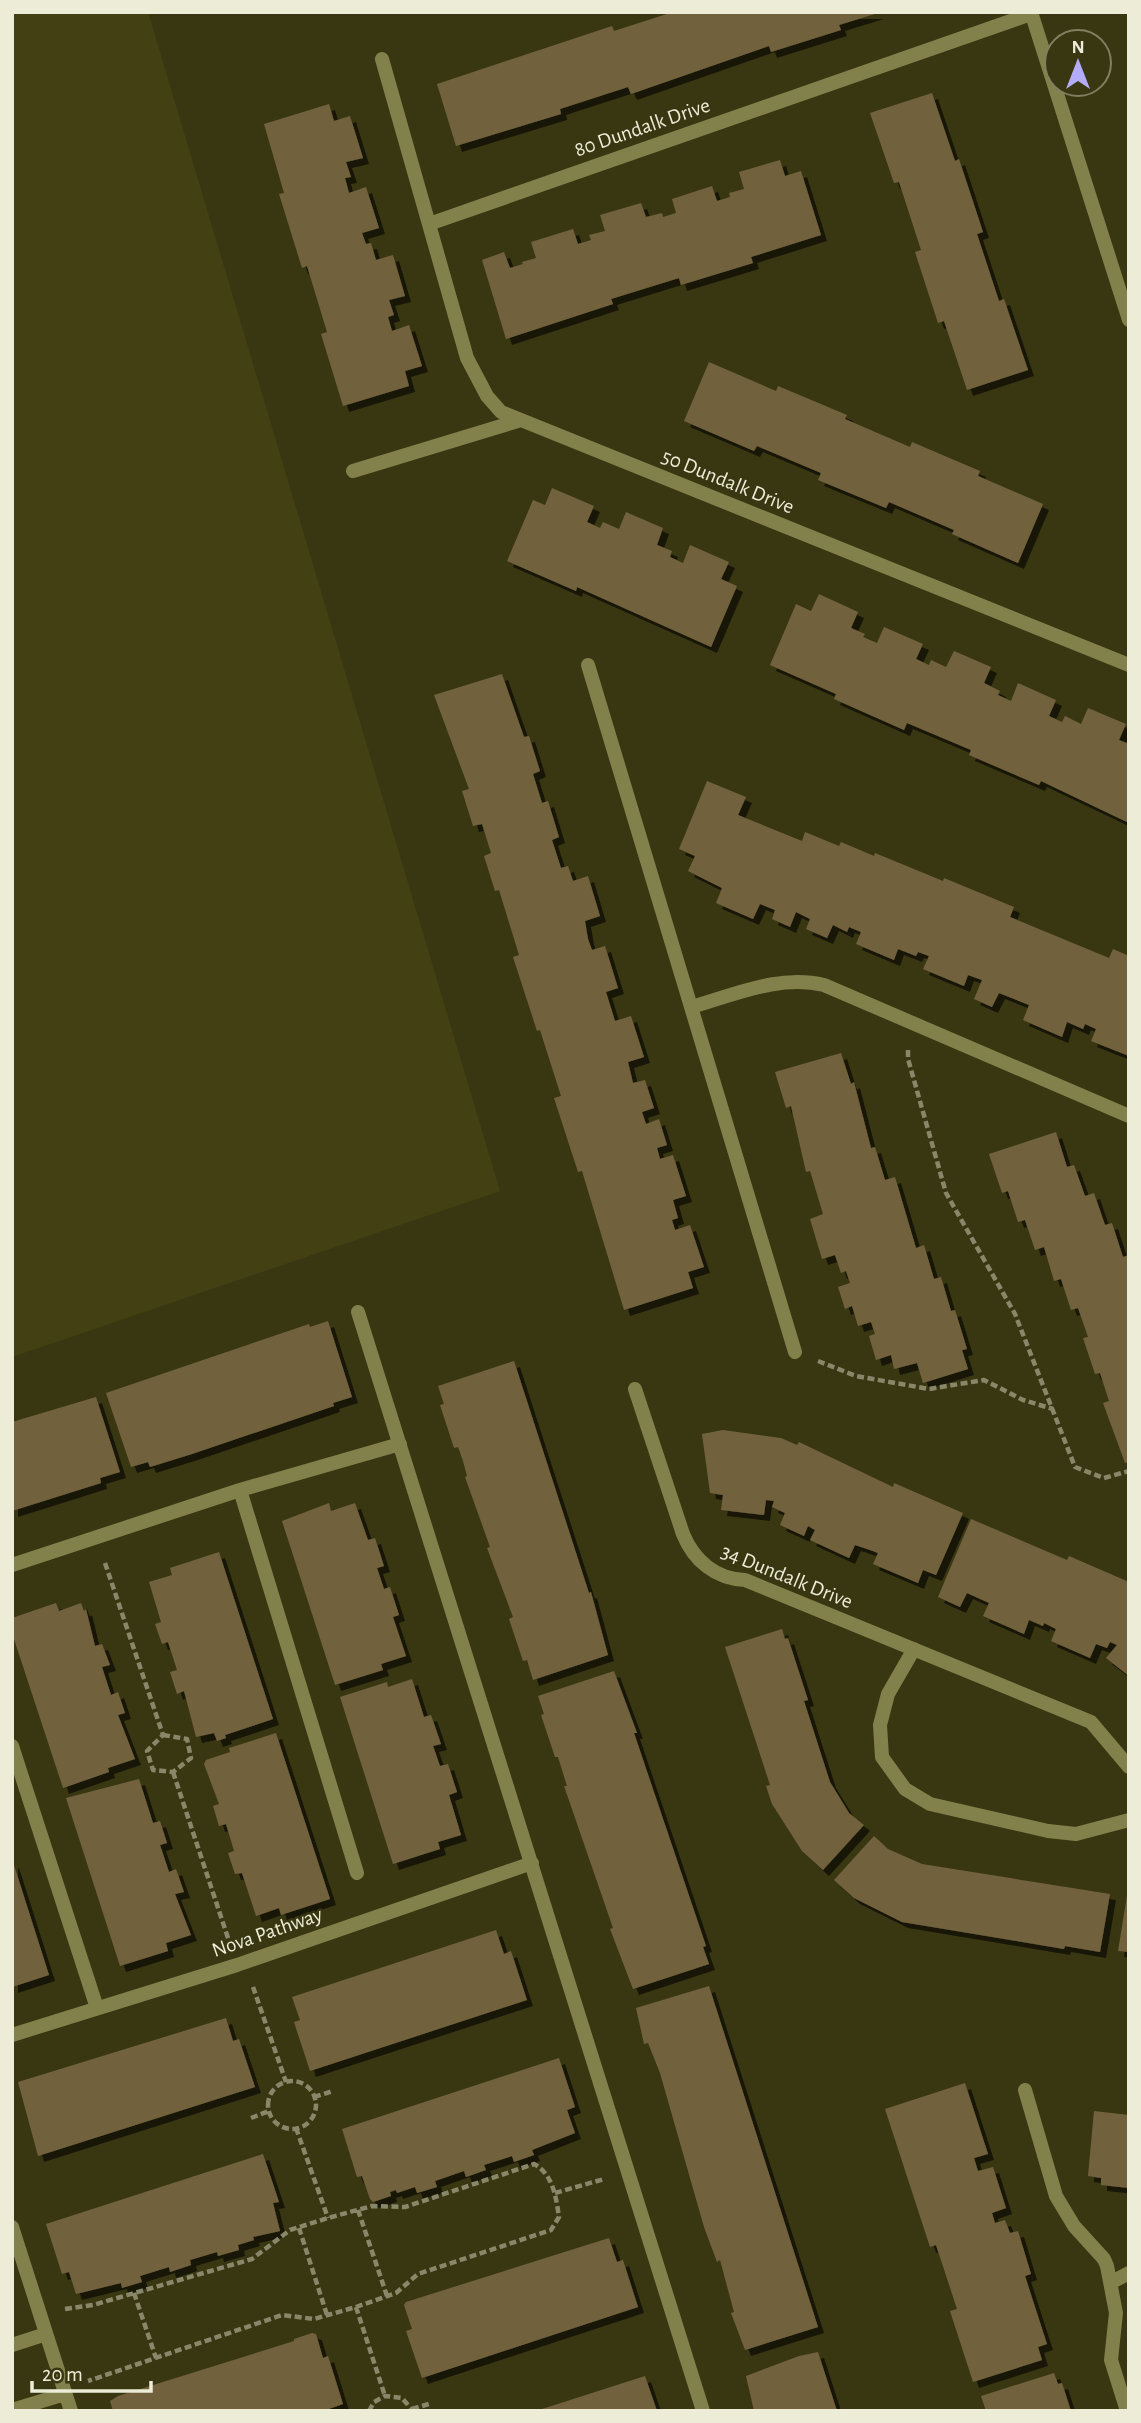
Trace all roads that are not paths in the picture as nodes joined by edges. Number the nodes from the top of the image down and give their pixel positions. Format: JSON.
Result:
{"nodes":[{"id":1,"x":1031,"y":13,"type":"edge"},
{"id":2,"x":382,"y":59,"type":"dead end"},
{"id":3,"x":429,"y":224,"type":"junction"},
{"id":4,"x":1129,"y":320,"type":"edge"},
{"id":5,"x":521,"y":420,"type":"junction"},
{"id":6,"x":353,"y":471,"type":"dead end"},
{"id":7,"x":589,"y":665,"type":"dead end"},
{"id":8,"x":1129,"y":666,"type":"edge"},
{"id":9,"x":691,"y":1007,"type":"junction"},
{"id":10,"x":1129,"y":1116,"type":"edge"},
{"id":11,"x":358,"y":1312,"type":"dead end"},
{"id":12,"x":794,"y":1352,"type":"road end"},
{"id":13,"x":635,"y":1389,"type":"dead end"},
{"id":14,"x":400,"y":1444,"type":"junction"},
{"id":15,"x":240,"y":1490,"type":"junction"},
{"id":16,"x":12,"y":1565,"type":"edge"},
{"id":17,"x":914,"y":1649,"type":"junction"},
{"id":18,"x":12,"y":1746,"type":"edge"},
{"id":19,"x":1129,"y":1767,"type":"edge"},
{"id":20,"x":1129,"y":1820,"type":"edge"},
{"id":21,"x":532,"y":1863,"type":"junction"},
{"id":22,"x":357,"y":1873,"type":"dead end"},
{"id":23,"x":97,"y":2008,"type":"junction"},
{"id":24,"x":12,"y":2035,"type":"edge"},
{"id":25,"x":1025,"y":2090,"type":"dead end"},
{"id":26,"x":12,"y":2228,"type":"edge"},
{"id":27,"x":1129,"y":2273,"type":"edge"},
{"id":28,"x":1112,"y":2281,"type":"junction"},
{"id":29,"x":46,"y":2334,"type":"junction"},
{"id":30,"x":12,"y":2345,"type":"edge"},
{"id":31,"x":65,"y":2393,"type":"junction"},
{"id":32,"x":12,"y":2410,"type":"edge"},
{"id":33,"x":71,"y":2411,"type":"edge"},
{"id":34,"x":703,"y":2411,"type":"edge"},
{"id":35,"x":1127,"y":2411,"type":"edge"}],
"edges":[{"from":1,"to":3,"type":"street","name":"80 Dundalk Drive"},
{"from":1,"to":4,"type":"street"},
{"from":2,"to":3,"type":"street"},
{"from":3,"to":5,"type":"street","name":"50 Dundalk Drive"},
{"from":5,"to":6,"type":"street"},
{"from":5,"to":8,"type":"street","name":"50 Dundalk Drive"},
{"from":7,"to":9,"type":"street"},
{"from":9,"to":10,"type":"street"},
{"from":9,"to":12,"type":"street"},
{"from":11,"to":14,"type":"street"},
{"from":13,"to":17,"type":"street","name":"34 Dundalk Drive"},
{"from":14,"to":15,"type":"street"},
{"from":14,"to":21,"type":"street"},
{"from":15,"to":16,"type":"street"},
{"from":15,"to":22,"type":"street"},
{"from":17,"to":19,"type":"street","name":"34 Dundalk Drive"},
{"from":17,"to":20,"type":"street"},
{"from":18,"to":23,"type":"street"},
{"from":21,"to":23,"type":"street","name":"Nova Pathway"},
{"from":21,"to":34,"type":"street"},
{"from":23,"to":24,"type":"street","name":"Nova Pathway"},
{"from":25,"to":28,"type":"street"},
{"from":26,"to":29,"type":"street"},
{"from":27,"to":28,"type":"street"},
{"from":28,"to":35,"type":"street"},
{"from":29,"to":30,"type":"street"},
{"from":29,"to":31,"type":"street"},
{"from":31,"to":32,"type":"street"},
{"from":31,"to":33,"type":"street"}]}
